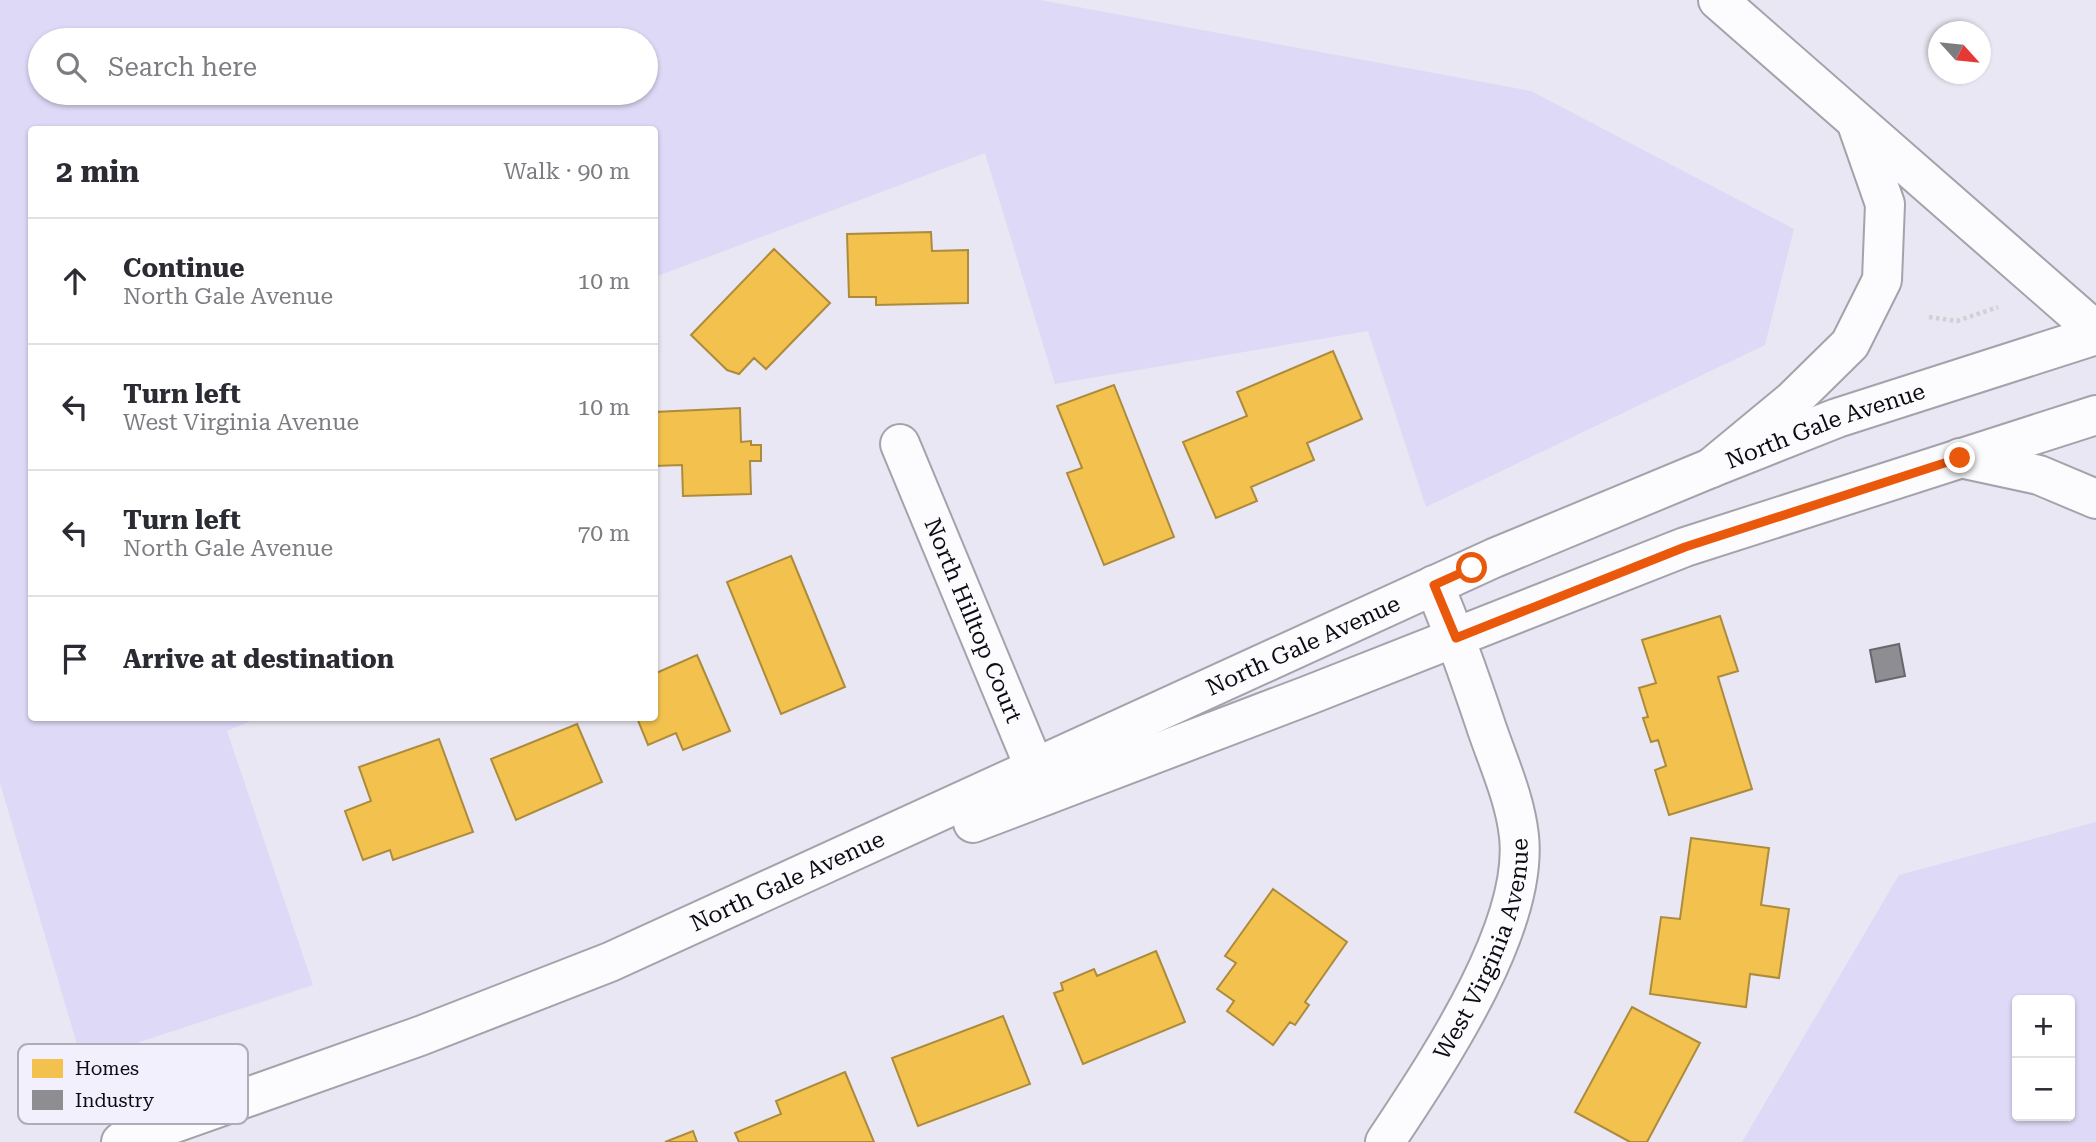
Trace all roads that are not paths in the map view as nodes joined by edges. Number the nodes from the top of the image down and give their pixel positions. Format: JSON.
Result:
{"nodes":[{"id":1,"x":1718,"y":0,"type":"edge"},
{"id":2,"x":1857,"y":122,"type":"junction"},
{"id":3,"x":2096,"y":333,"type":"edge"},
{"id":4,"x":2096,"y":415,"type":"edge"},
{"id":5,"x":900,"y":444,"type":"dead end"},
{"id":6,"x":1960,"y":458,"type":"junction"},
{"id":7,"x":1711,"y":468,"type":"junction"},
{"id":8,"x":2096,"y":499,"type":"edge"},
{"id":9,"x":1434,"y":585,"type":"junction"},
{"id":10,"x":1456,"y":638,"type":"junction"},
{"id":11,"x":1040,"y":782,"type":"junction"},
{"id":12,"x":248,"y":1099,"type":"edge"},
{"id":13,"x":180,"y":1124,"type":"edge"},
{"id":14,"x":142,"y":1138,"type":"edge"},
{"id":15,"x":1385,"y":1142,"type":"edge"}],
"edges":[{"from":1,"to":2,"type":"main road"},
{"from":2,"to":3,"type":"main road"},
{"from":2,"to":7,"type":"main road"},
{"from":3,"to":7,"type":"main road","name":"North Gale Avenue"},
{"from":4,"to":6,"type":"main road","name":"North Gale Avenue"},
{"from":5,"to":11,"type":"main road","name":"North Hilltop Court"},
{"from":6,"to":8,"type":"main road"},
{"from":6,"to":10,"type":"main road","name":"North Gale Avenue"},
{"from":7,"to":9,"type":"main road","name":"North Gale Avenue"},
{"from":9,"to":10,"type":"main road","name":"West Virginia Avenue"},
{"from":9,"to":11,"type":"main road","name":"North Gale Avenue"},
{"from":10,"to":11,"type":"main road","name":"North Gale Avenue"},
{"from":10,"to":15,"type":"main road","name":"West Virginia Avenue"},
{"from":11,"to":12,"type":"main road","name":"North Gale Avenue"},
{"from":13,"to":14,"type":"main road","name":"North Gale Avenue"}]}
